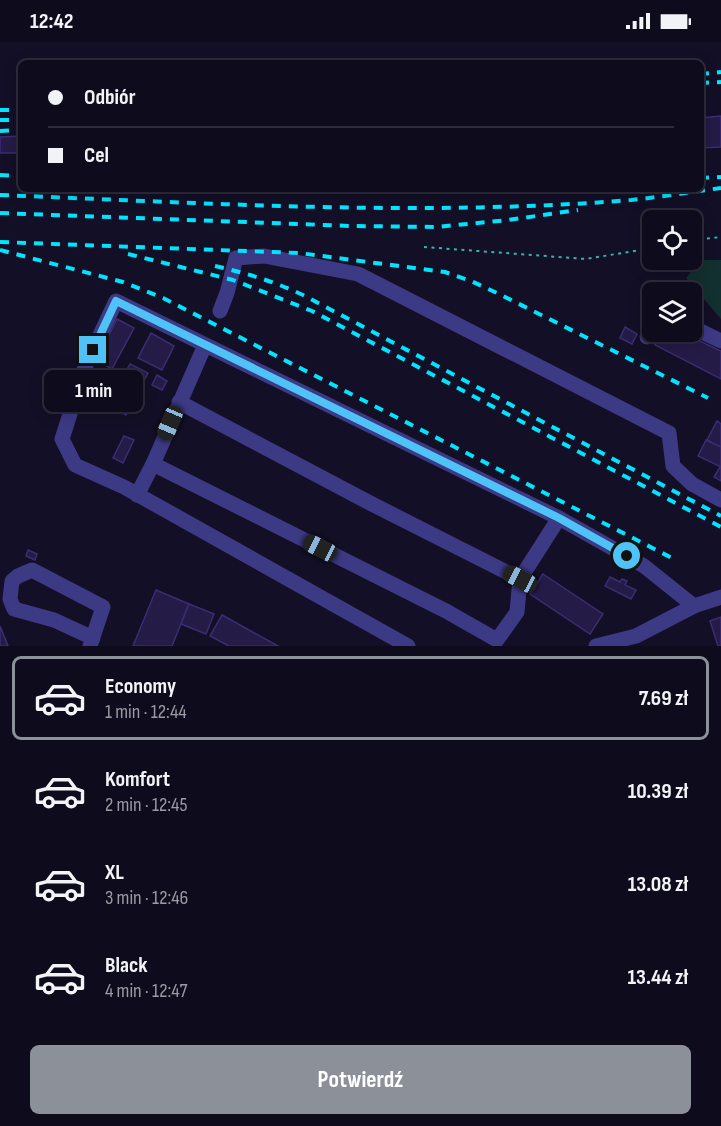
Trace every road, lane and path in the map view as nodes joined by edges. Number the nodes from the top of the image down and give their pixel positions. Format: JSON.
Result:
{"nodes":[{"id":1,"x":721,"y":237,"type":"edge"},
{"id":2,"x":702,"y":239,"type":"edge"},
{"id":3,"x":424,"y":247,"type":"dead end"},
{"id":4,"x":642,"y":250,"type":"edge"},
{"id":5,"x":220,"y":311,"type":"dead end"},
{"id":6,"x":702,"y":332,"type":"edge"},
{"id":7,"x":721,"y":341,"type":"edge"},
{"id":8,"x":205,"y":345,"type":"junction"},
{"id":9,"x":179,"y":402,"type":"junction"},
{"id":10,"x":153,"y":464,"type":"junction"},
{"id":11,"x":137,"y":495,"type":"junction"},
{"id":12,"x":721,"y":500,"type":"edge"},
{"id":13,"x":559,"y":518,"type":"junction"},
{"id":14,"x":520,"y":579,"type":"junction"},
{"id":15,"x":721,"y":597,"type":"edge"},
{"id":16,"x":694,"y":606,"type":"junction"},
{"id":17,"x":636,"y":636,"type":"junction"},
{"id":18,"x":92,"y":642,"type":"edge"},
{"id":19,"x":499,"y":643,"type":"edge"},
{"id":20,"x":408,"y":646,"type":"edge"},
{"id":21,"x":596,"y":646,"type":"edge"},
{"id":22,"x":624,"y":646,"type":"edge"}],
"edges":[{"from":1,"to":2,"type":"path"},
{"from":3,"to":4,"type":"path"},
{"from":5,"to":12,"type":"lane"},
{"from":6,"to":7,"type":"lane"},
{"from":8,"to":9,"type":"lane"},
{"from":8,"to":11,"type":"lane"},
{"from":8,"to":13,"type":"lane"},
{"from":9,"to":10,"type":"lane"},
{"from":9,"to":14,"type":"lane"},
{"from":10,"to":11,"type":"lane"},
{"from":10,"to":19,"type":"lane"},
{"from":11,"to":20,"type":"lane"},
{"from":13,"to":14,"type":"lane"},
{"from":13,"to":16,"type":"lane"},
{"from":14,"to":19,"type":"lane"},
{"from":15,"to":16,"type":"lane"},
{"from":16,"to":17,"type":"lane"},
{"from":17,"to":21,"type":"lane"},
{"from":17,"to":22,"type":"lane"},
{"from":18,"to":18,"type":"lane"}]}
